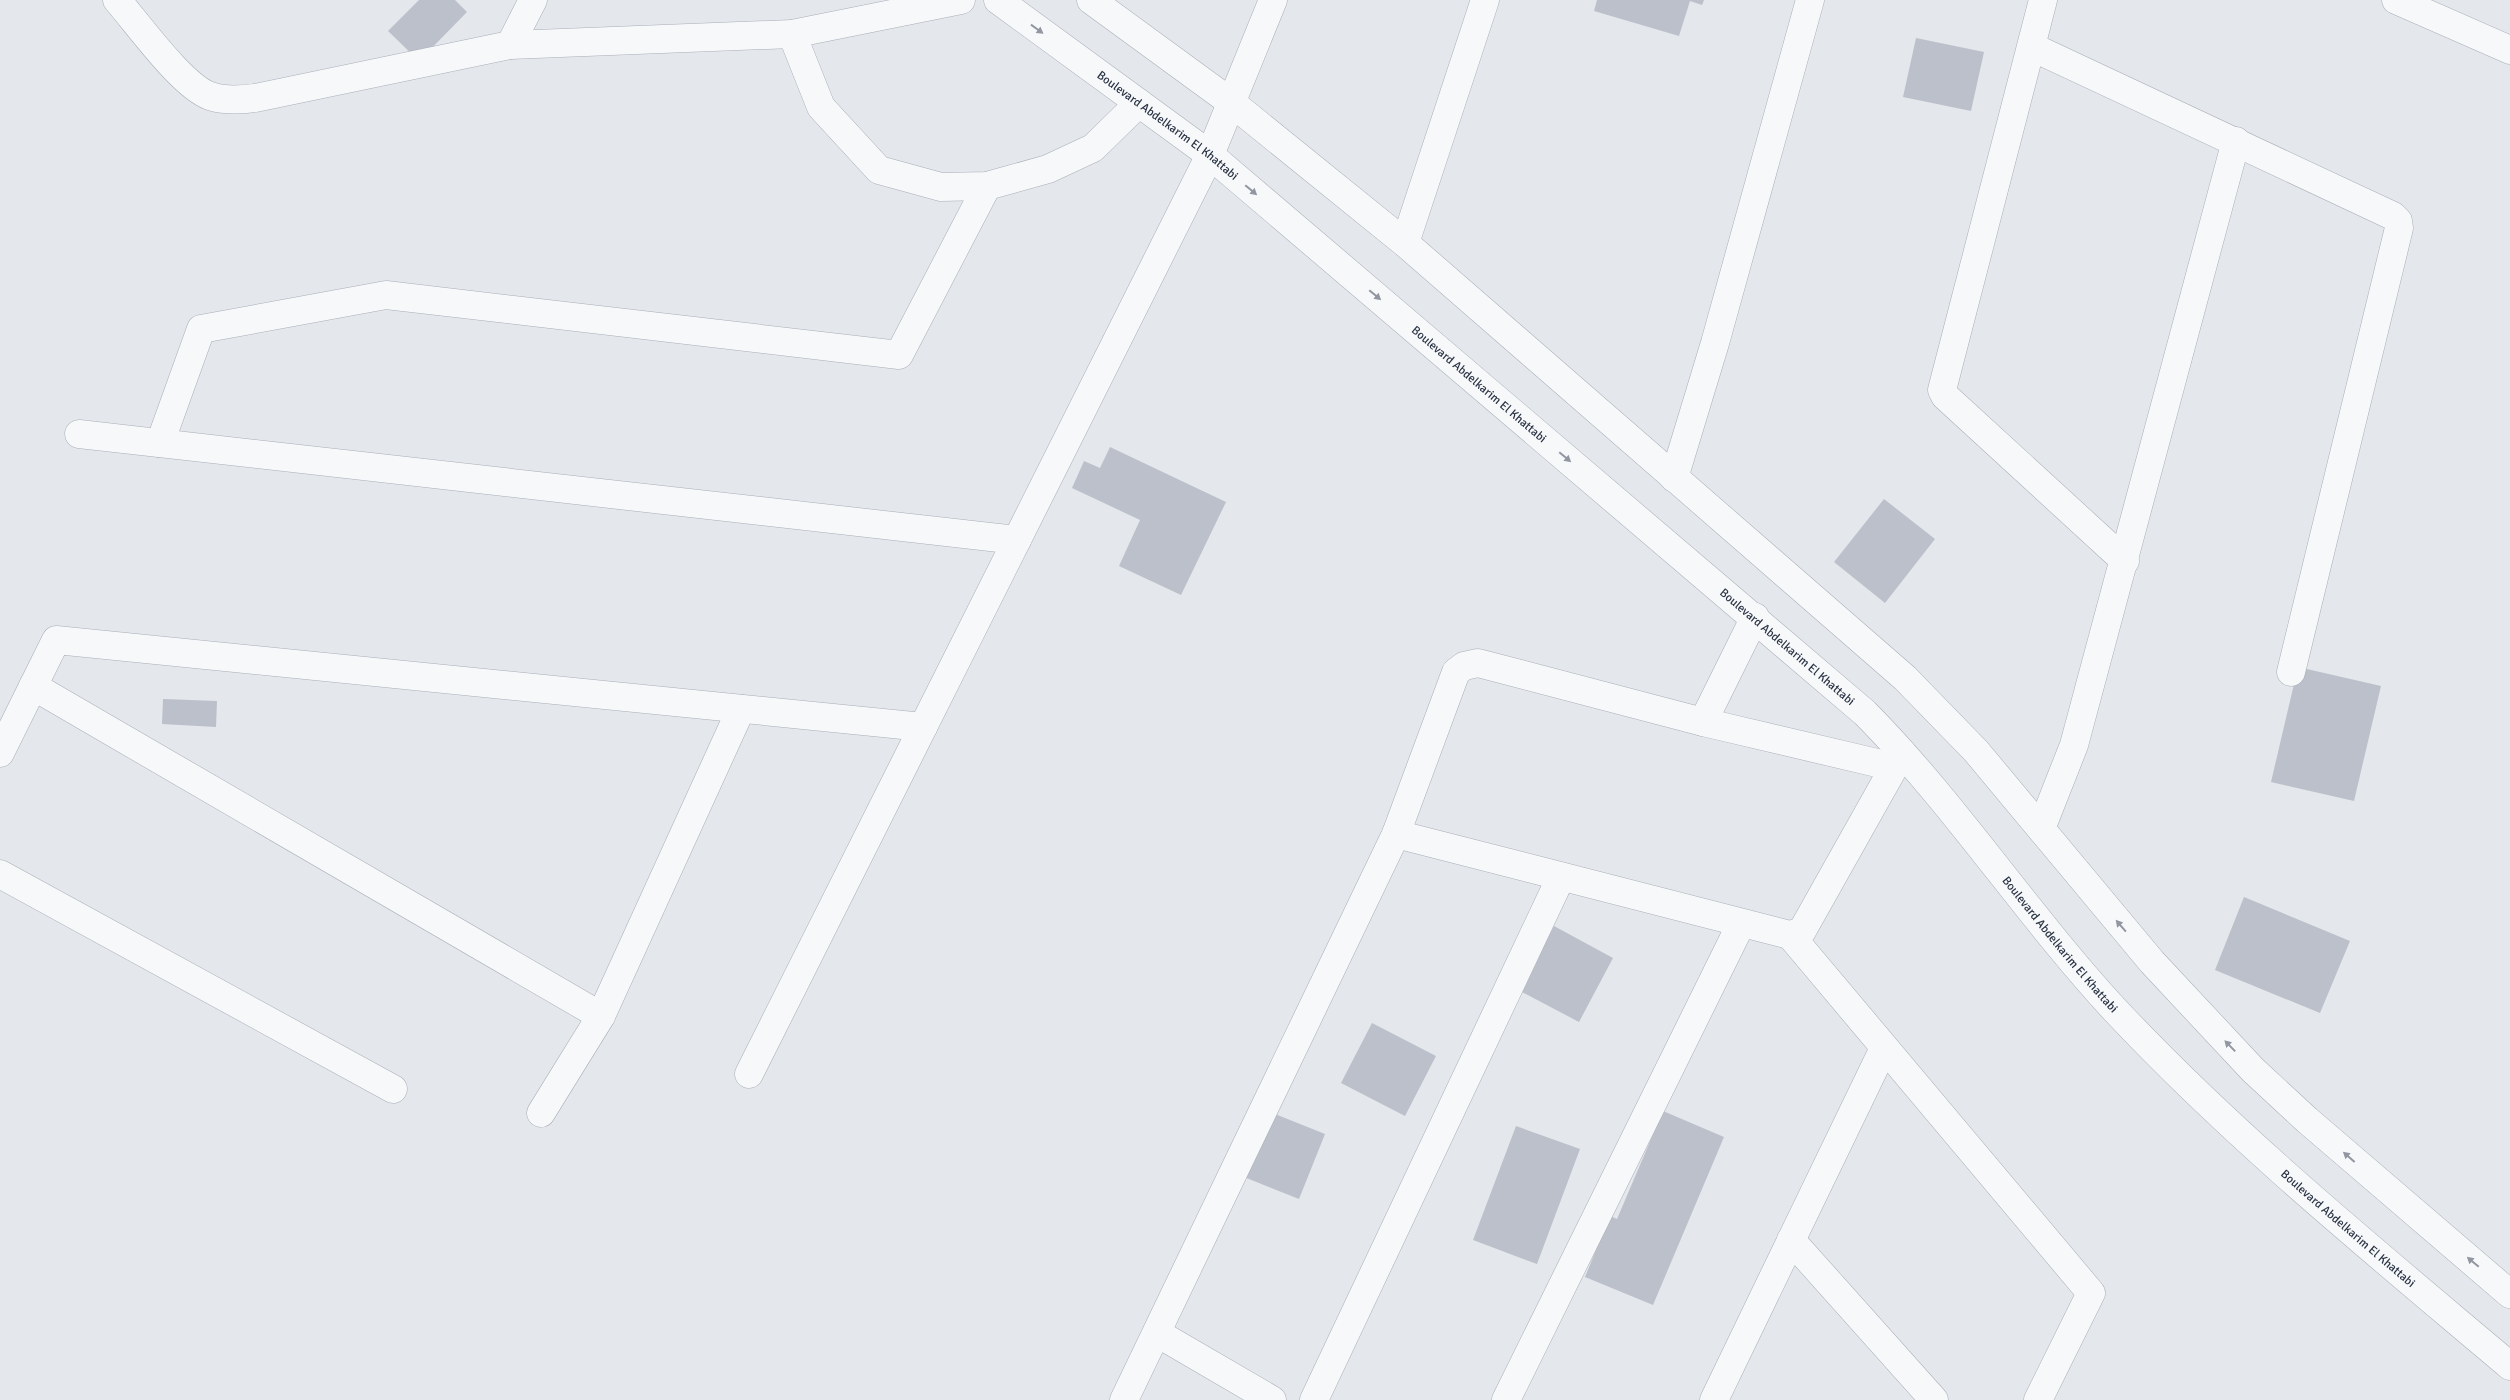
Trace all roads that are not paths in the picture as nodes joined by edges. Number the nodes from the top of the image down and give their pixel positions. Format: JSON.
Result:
{"nodes":[{"id":1,"x":117,"y":0,"type":"edge"},
{"id":2,"x":961,"y":0,"type":"edge"},
{"id":3,"x":998,"y":0,"type":"edge"},
{"id":4,"x":1091,"y":0,"type":"edge"},
{"id":5,"x":1273,"y":0,"type":"edge"},
{"id":6,"x":1484,"y":0,"type":"edge"},
{"id":7,"x":1810,"y":0,"type":"edge"},
{"id":8,"x":2043,"y":0,"type":"edge"},
{"id":9,"x":2396,"y":0,"type":"edge"},
{"id":10,"x":532,"y":1,"type":"edge"},
{"id":11,"x":2427,"y":7,"type":"edge"},
{"id":12,"x":792,"y":34,"type":"junction"},
{"id":13,"x":510,"y":45,"type":"junction"},
{"id":14,"x":2032,"y":48,"type":"junction"},
{"id":15,"x":2510,"y":50,"type":"edge"},
{"id":16,"x":1139,"y":103,"type":"junction"},
{"id":17,"x":1232,"y":103,"type":"junction"},
{"id":18,"x":2236,"y":141,"type":"junction"},
{"id":19,"x":1210,"y":155,"type":"junction"},
{"id":20,"x":987,"y":186,"type":"junction"},
{"id":21,"x":1405,"y":243,"type":"junction"},
{"id":22,"x":79,"y":434,"type":"dead end"},
{"id":23,"x":160,"y":443,"type":"junction"},
{"id":24,"x":1674,"y":478,"type":"junction"},
{"id":25,"x":1017,"y":540,"type":"junction"},
{"id":26,"x":2125,"y":561,"type":"junction"},
{"id":27,"x":1754,"y":617,"type":"junction"},
{"id":28,"x":2291,"y":672,"type":"dead end"},
{"id":29,"x":33,"y":686,"type":"junction"},
{"id":30,"x":741,"y":709,"type":"junction"},
{"id":31,"x":1703,"y":722,"type":"junction"},
{"id":32,"x":923,"y":727,"type":"junction"},
{"id":33,"x":0,"y":753,"type":"edge"},
{"id":34,"x":1899,"y":759,"type":"junction"},
{"id":35,"x":2041,"y":829,"type":"junction"},
{"id":36,"x":1396,"y":834,"type":"junction"},
{"id":37,"x":0,"y":874,"type":"edge"},
{"id":38,"x":1561,"y":877,"type":"junction"},
{"id":39,"x":1742,"y":924,"type":"junction"},
{"id":40,"x":1790,"y":936,"type":"junction"},
{"id":41,"x":601,"y":1016,"type":"junction"},
{"id":42,"x":1884,"y":1048,"type":"junction"},
{"id":43,"x":749,"y":1074,"type":"dead end"},
{"id":44,"x":393,"y":1089,"type":"dead end"},
{"id":45,"x":541,"y":1113,"type":"dead end"},
{"id":46,"x":1792,"y":1240,"type":"junction"},
{"id":47,"x":2510,"y":1294,"type":"edge"},
{"id":48,"x":1157,"y":1333,"type":"junction"},
{"id":49,"x":2510,"y":1366,"type":"edge"},
{"id":50,"x":1124,"y":1400,"type":"edge"},
{"id":51,"x":1272,"y":1400,"type":"edge"},
{"id":52,"x":1314,"y":1400,"type":"edge"},
{"id":53,"x":1506,"y":1400,"type":"edge"},
{"id":54,"x":1714,"y":1400,"type":"edge"},
{"id":55,"x":1934,"y":1400,"type":"edge"},
{"id":56,"x":2038,"y":1400,"type":"edge"}],
"edges":[{"from":1,"to":13,"type":"street"},
{"from":2,"to":12,"type":"street"},
{"from":3,"to":16,"type":"street","name":"Boulevard Abdelkarim El Khattabi","one_way":true},
{"from":4,"to":17,"type":"street"},
{"from":5,"to":17,"type":"street"},
{"from":6,"to":21,"type":"street"},
{"from":7,"to":24,"type":"street"},
{"from":8,"to":14,"type":"street"},
{"from":9,"to":11,"type":"street"},
{"from":10,"to":13,"type":"street"},
{"from":11,"to":15,"type":"street"},
{"from":12,"to":13,"type":"street"},
{"from":12,"to":20,"type":"street"},
{"from":14,"to":18,"type":"street"},
{"from":14,"to":26,"type":"street"},
{"from":16,"to":19,"type":"street","name":"Boulevard Abdelkarim El Khattabi"},
{"from":16,"to":20,"type":"street"},
{"from":17,"to":19,"type":"street"},
{"from":17,"to":21,"type":"street"},
{"from":18,"to":26,"type":"street"},
{"from":18,"to":28,"type":"street"},
{"from":19,"to":25,"type":"street"},
{"from":19,"to":27,"type":"street","name":"Boulevard Abdelkarim El Khattabi","one_way":true},
{"from":20,"to":23,"type":"street"},
{"from":21,"to":24,"type":"street"},
{"from":22,"to":23,"type":"street"},
{"from":23,"to":25,"type":"street"},
{"from":24,"to":35,"type":"street"},
{"from":25,"to":32,"type":"street"},
{"from":26,"to":35,"type":"street"},
{"from":27,"to":31,"type":"street"},
{"from":27,"to":34,"type":"street","name":"Boulevard Abdelkarim El Khattabi"},
{"from":29,"to":30,"type":"street"},
{"from":29,"to":33,"type":"street"},
{"from":29,"to":41,"type":"street"},
{"from":30,"to":32,"type":"street"},
{"from":30,"to":41,"type":"street"},
{"from":31,"to":34,"type":"street"},
{"from":31,"to":36,"type":"street"},
{"from":32,"to":43,"type":"street"},
{"from":34,"to":40,"type":"street"},
{"from":34,"to":49,"type":"street","name":"Boulevard Abdelkarim El Khattabi"},
{"from":47,"to":35,"type":"street","one_way":true},
{"from":36,"to":38,"type":"street"},
{"from":36,"to":48,"type":"street"},
{"from":37,"to":44,"type":"street"},
{"from":38,"to":39,"type":"street"},
{"from":38,"to":52,"type":"street"},
{"from":39,"to":40,"type":"street"},
{"from":39,"to":53,"type":"street"},
{"from":40,"to":42,"type":"street"},
{"from":41,"to":45,"type":"street"},
{"from":42,"to":46,"type":"street"},
{"from":42,"to":56,"type":"street"},
{"from":46,"to":54,"type":"street"},
{"from":46,"to":55,"type":"street"},
{"from":48,"to":50,"type":"street"},
{"from":48,"to":51,"type":"street"}]}
